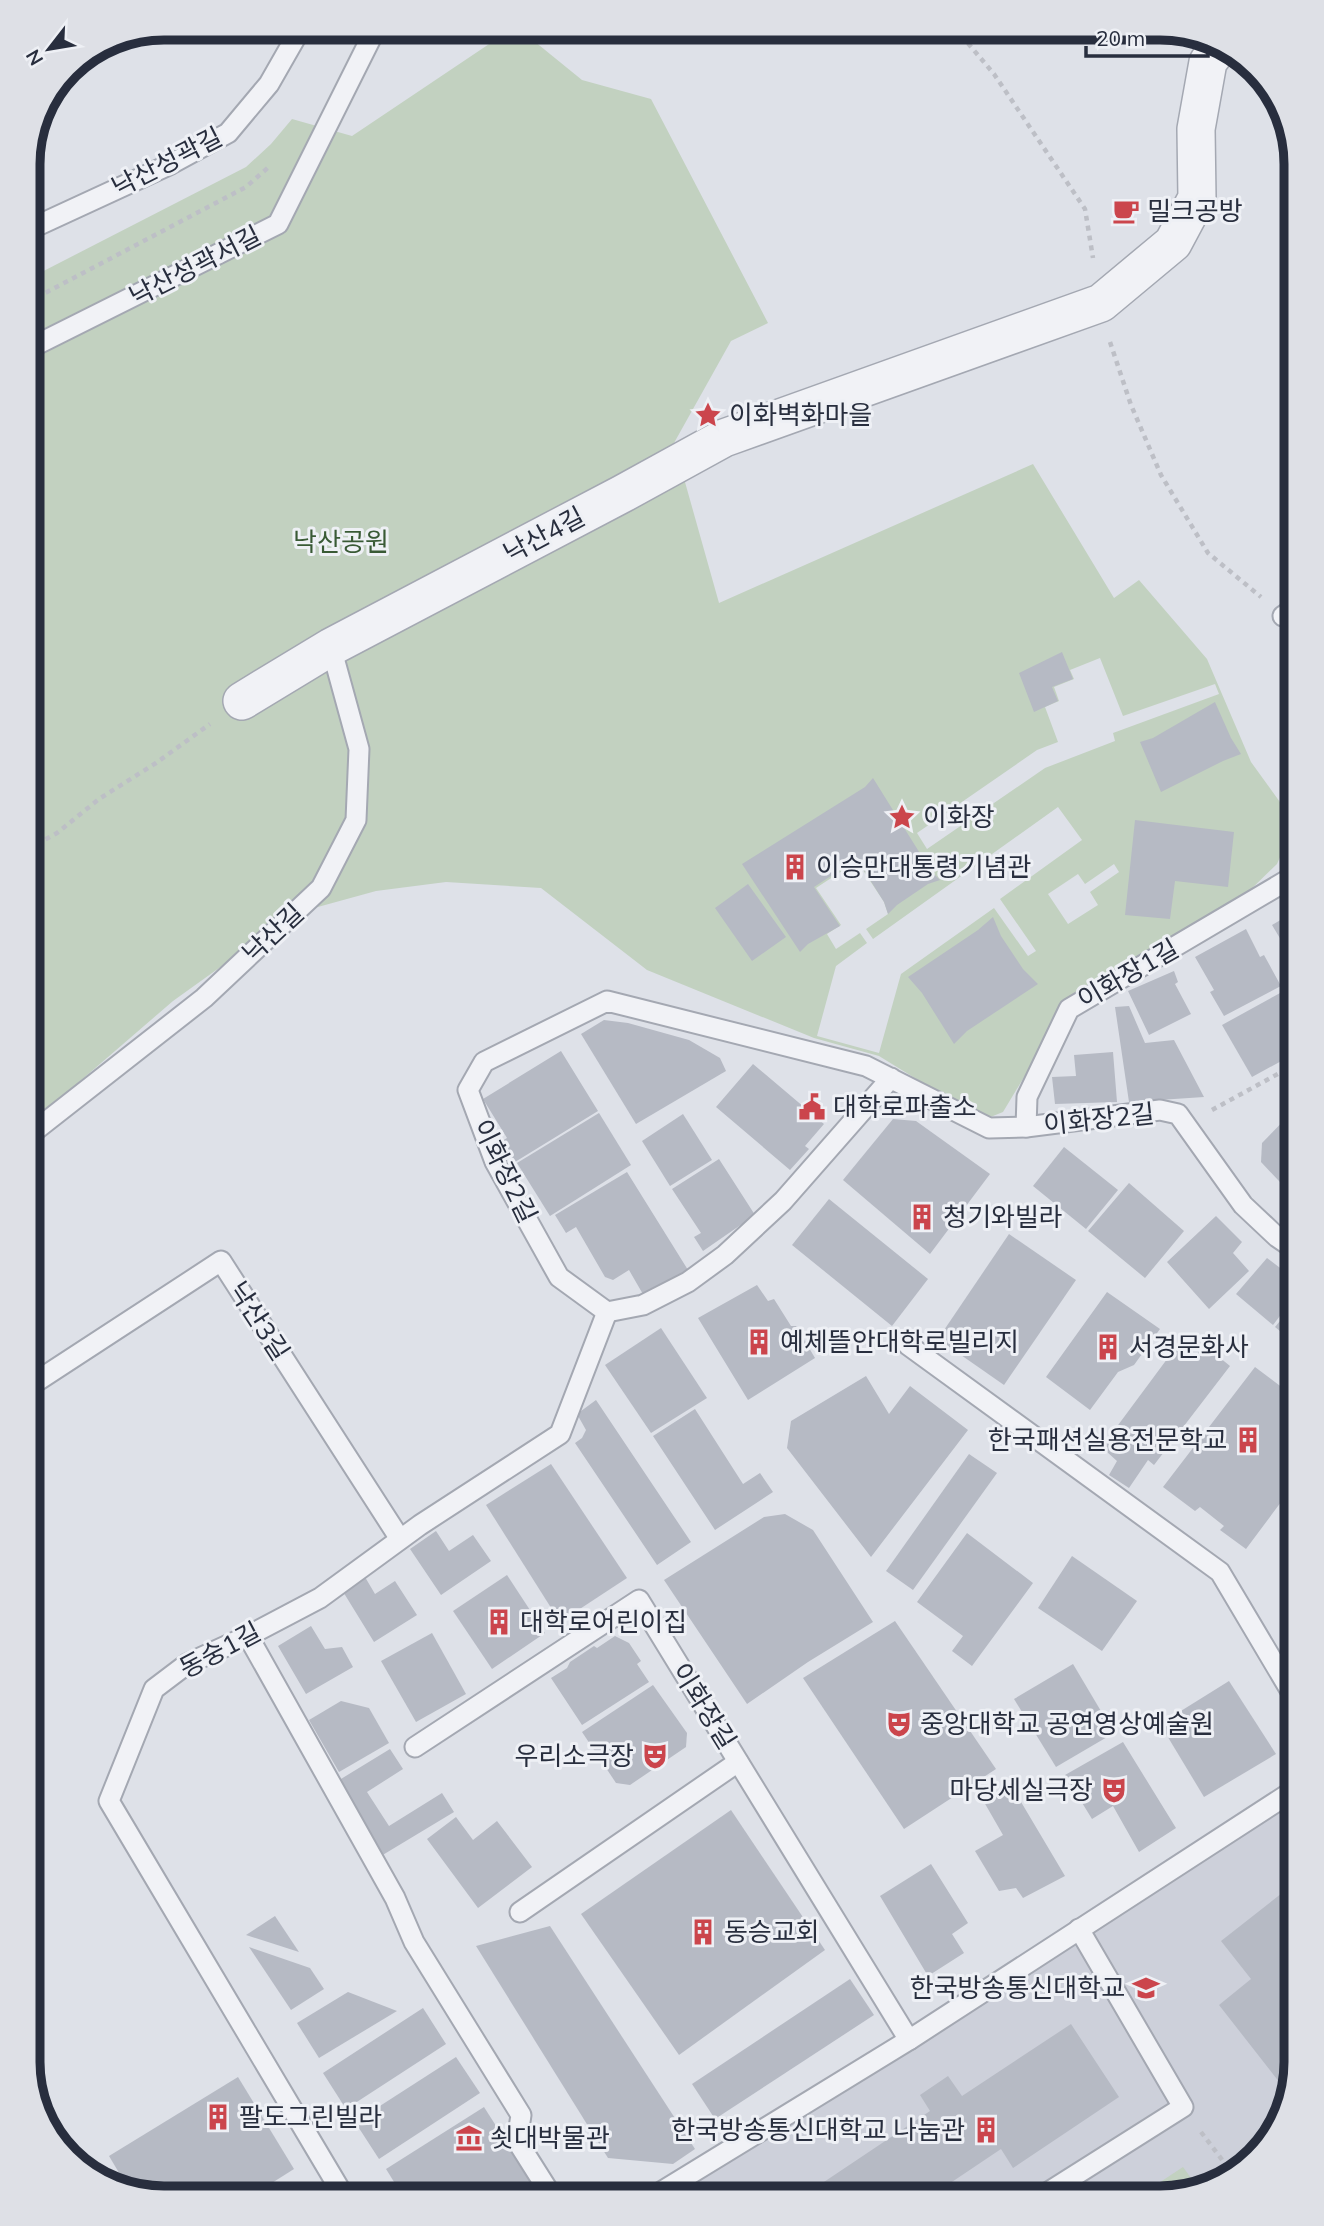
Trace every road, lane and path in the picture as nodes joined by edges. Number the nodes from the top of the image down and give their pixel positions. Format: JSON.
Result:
{"nodes":[{"id":1,"x":294,"y":41,"type":"edge"},
{"id":2,"x":370,"y":41,"type":"edge"},
{"id":3,"x":1215,"y":53,"type":"edge"},
{"id":4,"x":273,"y":163,"type":"dead end"},
{"id":5,"x":41,"y":224,"type":"edge"},
{"id":6,"x":41,"y":295,"type":"edge"},
{"id":7,"x":41,"y":343,"type":"edge"},
{"id":8,"x":331,"y":647,"type":"junction"},
{"id":9,"x":242,"y":701,"type":"joint"},
{"id":10,"x":41,"y":842,"type":"edge"},
{"id":11,"x":1284,"y":882,"type":"edge"},
{"id":12,"x":1284,"y":1071,"type":"edge"},
{"id":13,"x":891,"y":1078,"type":"junction"},
{"id":14,"x":40,"y":1126,"type":"edge"},
{"id":15,"x":1026,"y":1127,"type":"junction"},
{"id":16,"x":1189,"y":1128,"type":"junction"},
{"id":17,"x":1284,"y":1242,"type":"edge"},
{"id":18,"x":607,"y":1312,"type":"junction"},
{"id":19,"x":908,"y":1345,"type":"dead end"},
{"id":20,"x":40,"y":1379,"type":"edge"},
{"id":21,"x":400,"y":1539,"type":"junction"},
{"id":22,"x":248,"y":1636,"type":"junction"},
{"id":23,"x":1284,"y":1680,"type":"edge"},
{"id":24,"x":415,"y":1747,"type":"dead end"},
{"id":25,"x":738,"y":1762,"type":"junction"},
{"id":26,"x":1284,"y":1797,"type":"edge"},
{"id":27,"x":520,"y":1912,"type":"dead end"},
{"id":28,"x":1079,"y":1929,"type":"junction"},
{"id":29,"x":909,"y":2040,"type":"junction"},
{"id":30,"x":1183,"y":2108,"type":"junction"},
{"id":31,"x":1227,"y":2166,"type":"edge"},
{"id":32,"x":337,"y":2185,"type":"edge"},
{"id":33,"x":545,"y":2185,"type":"edge"},
{"id":34,"x":671,"y":2186,"type":"edge"},
{"id":35,"x":1058,"y":2186,"type":"edge"}],
"edges":[{"from":1,"to":5,"type":"lane","name":"낙산성곽길"},
{"from":2,"to":7,"type":"lane","name":"낙산성곽서길"},
{"from":3,"to":8,"type":"street","name":"낙산4길"},
{"from":4,"to":6,"type":"path"},
{"from":8,"to":9,"type":"street","name":"낙산4길"},
{"from":8,"to":14,"type":"lane","name":"낙산길"},
{"from":9,"to":10,"type":"path"},
{"from":11,"to":15,"type":"lane","name":"이화장1길"},
{"from":12,"to":16,"type":"path"},
{"from":13,"to":15,"type":"lane","name":"이화장2길"},
{"from":13,"to":18,"type":"lane"},
{"from":13,"to":18,"type":"lane","name":"이화장2길"},
{"from":15,"to":16,"type":"lane","name":"이화장2길"},
{"from":16,"to":17,"type":"lane","name":"이화장2길"},
{"from":18,"to":21,"type":"lane","name":"동숭1길"},
{"from":19,"to":23,"type":"lane"},
{"from":20,"to":21,"type":"lane","name":"낙산3길"},
{"from":21,"to":22,"type":"lane","name":"동숭1길"},
{"from":22,"to":32,"type":"lane","name":"동숭1길"},
{"from":22,"to":33,"type":"lane"},
{"from":24,"to":25,"type":"lane","name":"이화장길"},
{"from":25,"to":27,"type":"lane"},
{"from":25,"to":29,"type":"lane","name":"이화장길"},
{"from":26,"to":28,"type":"lane"},
{"from":28,"to":29,"type":"lane"},
{"from":28,"to":30,"type":"lane"},
{"from":29,"to":34,"type":"lane"},
{"from":30,"to":31,"type":"path"},
{"from":30,"to":35,"type":"lane"}]}
